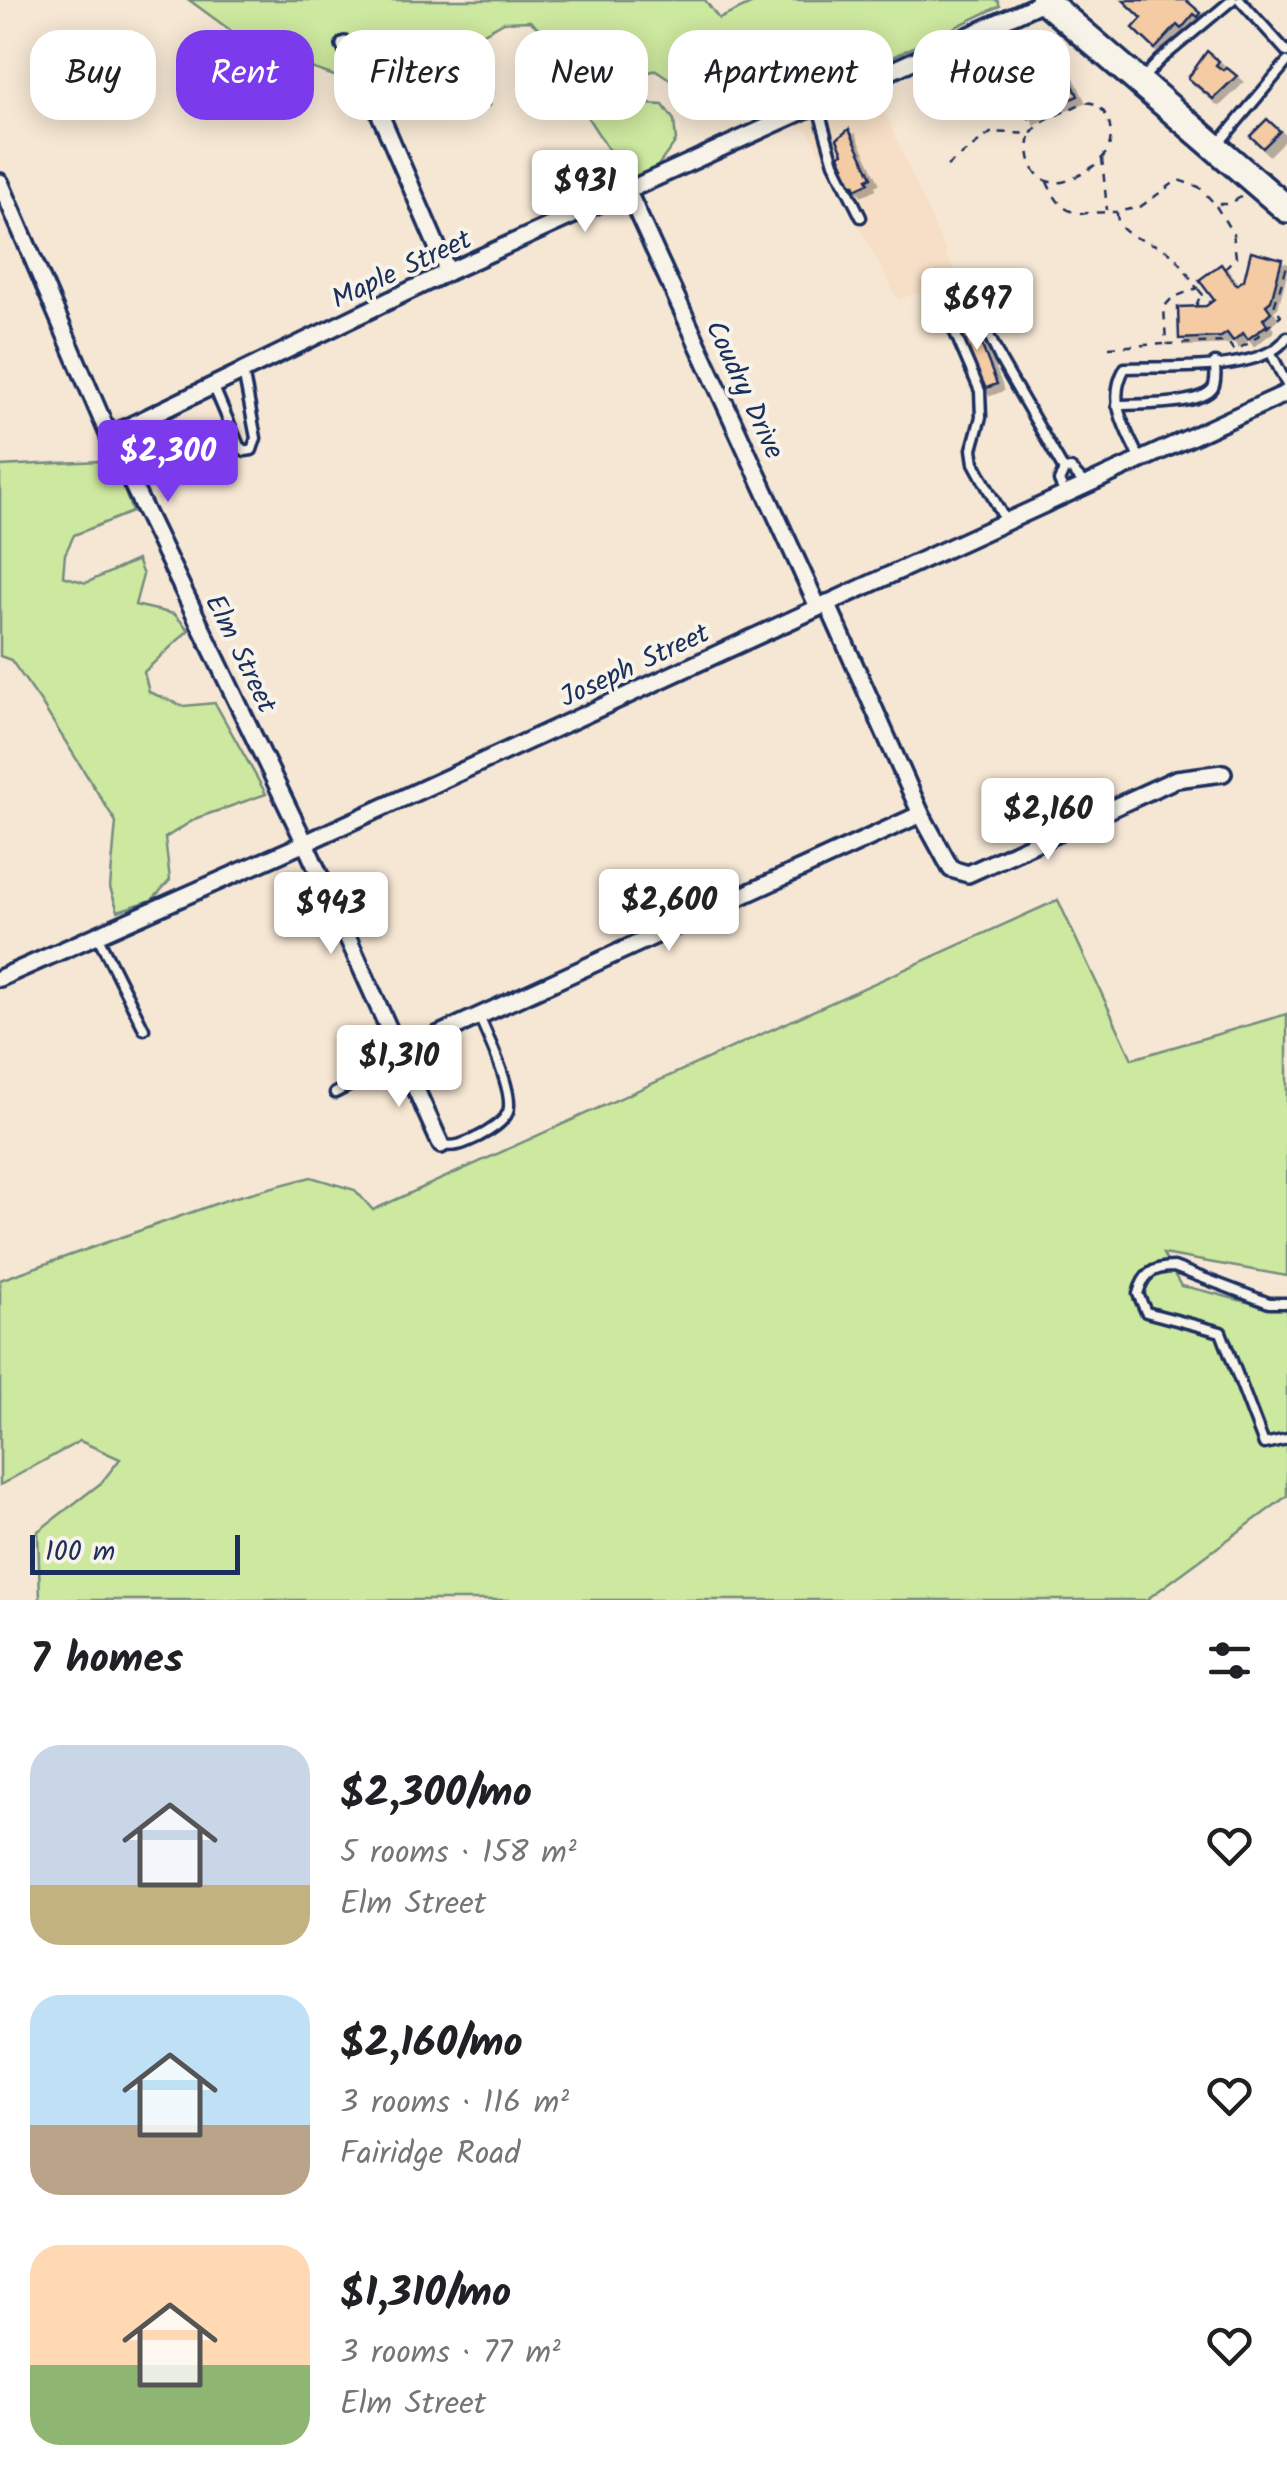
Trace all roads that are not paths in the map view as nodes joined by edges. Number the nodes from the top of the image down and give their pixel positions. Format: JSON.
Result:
{"nodes":[{"id":1,"x":1045,"y":0,"type":"edge"},
{"id":2,"x":1236,"y":0,"type":"edge"},
{"id":3,"x":1287,"y":52,"type":"edge"},
{"id":4,"x":1287,"y":62,"type":"edge"},
{"id":5,"x":893,"y":69,"type":"edge"},
{"id":6,"x":1141,"y":81,"type":"junction"},
{"id":7,"x":382,"y":120,"type":"edge"},
{"id":8,"x":783,"y":120,"type":"edge"},
{"id":9,"x":822,"y":120,"type":"edge"},
{"id":10,"x":1216,"y":147,"type":"junction"},
{"id":11,"x":0,"y":182,"type":"edge"},
{"id":12,"x":628,"y":192,"type":"junction"},
{"id":13,"x":1286,"y":206,"type":"edge"},
{"id":14,"x":861,"y":217,"type":"dead end"},
{"id":15,"x":448,"y":272,"type":"junction"},
{"id":16,"x":1287,"y":336,"type":"edge"},
{"id":17,"x":1270,"y":353,"type":"junction"},
{"id":18,"x":1215,"y":363,"type":"junction"},
{"id":19,"x":244,"y":371,"type":"junction"},
{"id":20,"x":214,"y":385,"type":"junction"},
{"id":21,"x":1287,"y":389,"type":"edge"},
{"id":22,"x":1117,"y":405,"type":"junction"},
{"id":23,"x":109,"y":436,"type":"junction"},
{"id":24,"x":1140,"y":460,"type":"junction"},
{"id":25,"x":1064,"y":470,"type":"junction"},
{"id":26,"x":1086,"y":485,"type":"junction"},
{"id":27,"x":1066,"y":494,"type":"junction"},
{"id":28,"x":1006,"y":522,"type":"junction"},
{"id":29,"x":823,"y":605,"type":"junction"},
{"id":30,"x":1222,"y":774,"type":"dead end"},
{"id":31,"x":921,"y":814,"type":"junction"},
{"id":32,"x":305,"y":842,"type":"junction"},
{"id":33,"x":97,"y":935,"type":"junction"},
{"id":34,"x":0,"y":978,"type":"edge"},
{"id":35,"x":479,"y":1016,"type":"junction"},
{"id":36,"x":144,"y":1029,"type":"dead end"},
{"id":37,"x":400,"y":1056,"type":"junction"},
{"id":38,"x":335,"y":1092,"type":"dead end"},
{"id":39,"x":442,"y":1145,"type":"joint"},
{"id":40,"x":1287,"y":1303,"type":"edge"},
{"id":41,"x":1287,"y":1439,"type":"edge"}],
"edges":[{"from":1,"to":5,"type":"street","name":"Maple Street"},
{"from":1,"to":6,"type":"main road"},
{"from":2,"to":3,"type":"lane"},
{"from":2,"to":6,"type":"lane"},
{"from":4,"to":10,"type":"lane"},
{"from":6,"to":10,"type":"main road"},
{"from":7,"to":15,"type":"street"},
{"from":8,"to":12,"type":"street","name":"Maple Street"},
{"from":9,"to":14,"type":"lane"},
{"from":10,"to":13,"type":"main road"},
{"from":11,"to":23,"type":"street","name":"Elm Street"},
{"from":12,"to":15,"type":"street","name":"Maple Street"},
{"from":12,"to":29,"type":"street","name":"Coudry Drive"},
{"from":15,"to":19,"type":"street","name":"Maple Street"},
{"from":16,"to":17,"type":"lane"},
{"from":17,"to":18,"type":"lane"},
{"from":17,"to":21,"type":"lane"},
{"from":18,"to":22,"type":"lane"},
{"from":18,"to":22,"type":"lane"},
{"from":19,"to":20,"type":"street","name":"Maple Street"},
{"from":19,"to":20,"type":"lane"},
{"from":20,"to":23,"type":"street","name":"Maple Street"},
{"from":21,"to":24,"type":"street","name":"Joseph Street"},
{"from":22,"to":24,"type":"lane"},
{"from":23,"to":32,"type":"street","name":"Elm Street"},
{"from":24,"to":26,"type":"street","name":"Joseph Street"},
{"from":25,"to":26,"type":"lane"},
{"from":25,"to":27,"type":"lane"},
{"from":25,"to":28,"type":"lane"},
{"from":26,"to":27,"type":"street","name":"Joseph Street"},
{"from":27,"to":28,"type":"street","name":"Joseph Street"},
{"from":28,"to":29,"type":"street","name":"Joseph Street"},
{"from":29,"to":31,"type":"street","name":"Coudry Drive"},
{"from":29,"to":32,"type":"street","name":"Joseph Street"},
{"from":30,"to":31,"type":"street","name":"Coudry Drive"},
{"from":31,"to":35,"type":"street"},
{"from":32,"to":33,"type":"street","name":"Joseph Street"},
{"from":32,"to":37,"type":"street","name":"Elm Street"},
{"from":33,"to":34,"type":"street","name":"Joseph Street"},
{"from":33,"to":36,"type":"lane"},
{"from":35,"to":37,"type":"street"},
{"from":35,"to":39,"type":"lane"},
{"from":37,"to":38,"type":"lane"},
{"from":37,"to":39,"type":"street","name":"Elm Street"},
{"from":40,"to":41,"type":"lane"}]}
